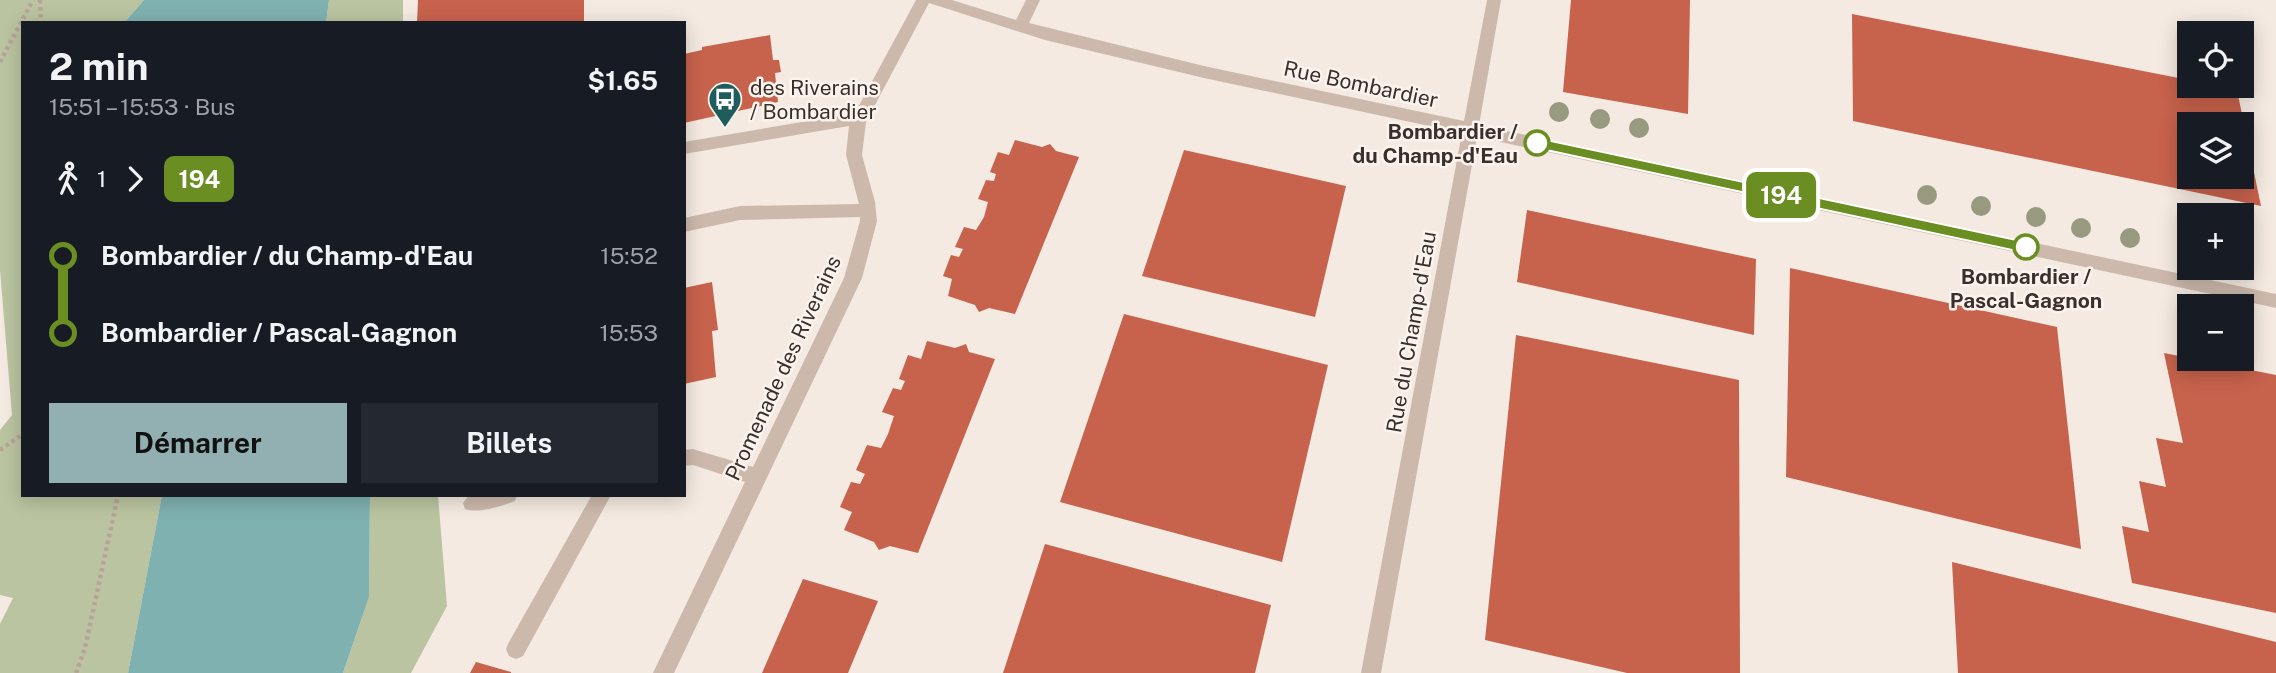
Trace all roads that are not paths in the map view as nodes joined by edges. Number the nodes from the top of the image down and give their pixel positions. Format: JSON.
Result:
{"nodes":[{"id":1,"x":923,"y":0,"type":"edge"},
{"id":2,"x":934,"y":0,"type":"edge"},
{"id":3,"x":1033,"y":0,"type":"edge"},
{"id":4,"x":1494,"y":0,"type":"edge"},
{"id":5,"x":1020,"y":26,"type":"junction"},
{"id":6,"x":860,"y":118,"type":"junction"},
{"id":7,"x":1471,"y":129,"type":"junction"},
{"id":8,"x":686,"y":148,"type":"edge"},
{"id":9,"x":868,"y":209,"type":"junction"},
{"id":10,"x":686,"y":225,"type":"edge"},
{"id":11,"x":2276,"y":301,"type":"edge"},
{"id":12,"x":686,"y":458,"type":"edge"},
{"id":13,"x":757,"y":477,"type":"junction"},
{"id":14,"x":499,"y":497,"type":"edge"},
{"id":15,"x":601,"y":497,"type":"edge"},
{"id":16,"x":472,"y":503,"type":"dead end"},
{"id":17,"x":516,"y":649,"type":"dead end"},
{"id":18,"x":663,"y":673,"type":"edge"},
{"id":19,"x":1371,"y":673,"type":"edge"}],
"edges":[{"from":1,"to":6,"type":"street","name":"Promenade des Riverains"},
{"from":2,"to":5,"type":"street","name":"Rue Bombardier"},
{"from":3,"to":5,"type":"street"},
{"from":4,"to":7,"type":"street","name":"Rue du Champ-d'Eau"},
{"from":5,"to":7,"type":"street","name":"Rue Bombardier"},
{"from":6,"to":8,"type":"street"},
{"from":6,"to":9,"type":"street","name":"Promenade des Riverains"},
{"from":7,"to":11,"type":"street","name":"Rue Bombardier"},
{"from":7,"to":19,"type":"street","name":"Rue du Champ-d'Eau"},
{"from":9,"to":10,"type":"street"},
{"from":9,"to":13,"type":"street","name":"Promenade des Riverains"},
{"from":12,"to":13,"type":"street"},
{"from":13,"to":18,"type":"street","name":"Promenade des Riverains"},
{"from":14,"to":16,"type":"street"},
{"from":15,"to":17,"type":"street"}]}
